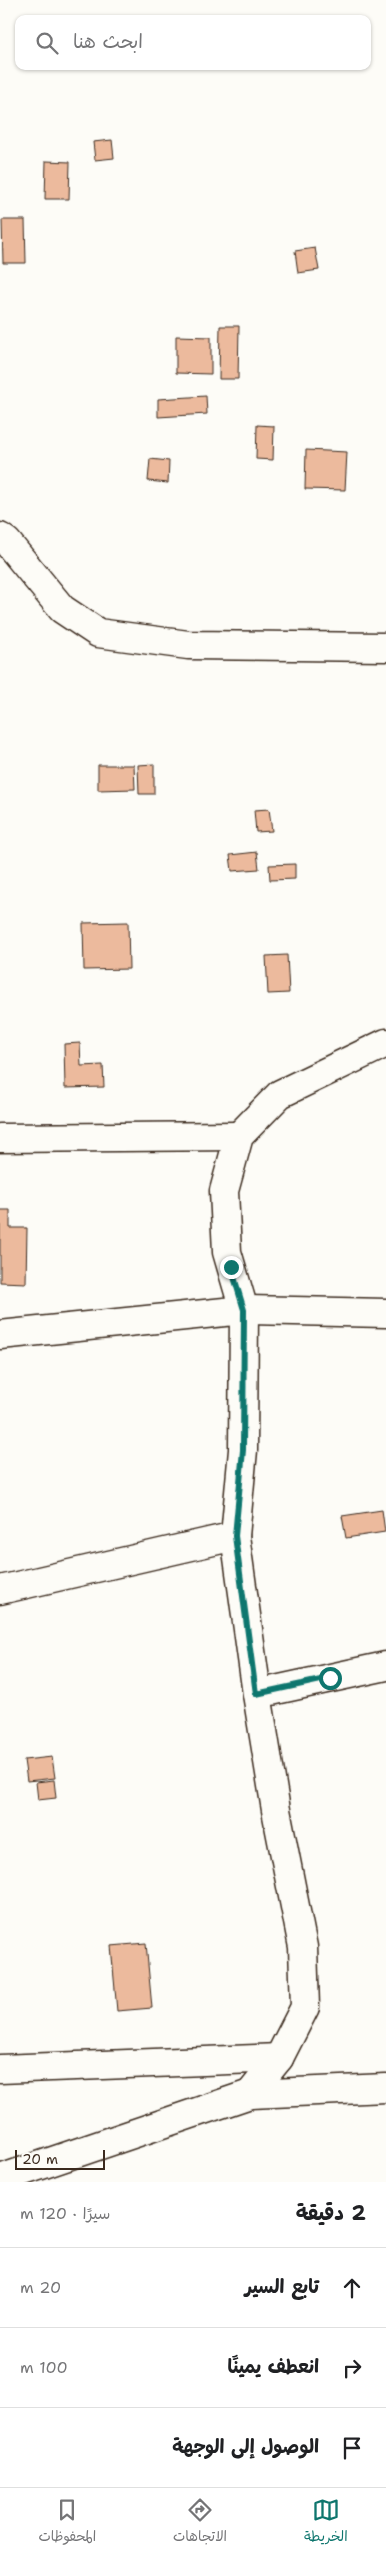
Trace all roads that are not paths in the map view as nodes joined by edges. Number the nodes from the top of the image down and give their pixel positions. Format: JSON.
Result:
{"nodes":[{"id":1,"x":0,"y":537,"type":"edge"},
{"id":2,"x":386,"y":647,"type":"edge"},
{"id":3,"x":386,"y":1043,"type":"edge"},
{"id":4,"x":238,"y":1136,"type":"junction"},
{"id":5,"x":0,"y":1138,"type":"edge"},
{"id":6,"x":244,"y":1310,"type":"junction"},
{"id":7,"x":386,"y":1313,"type":"edge"},
{"id":8,"x":0,"y":1335,"type":"edge"},
{"id":9,"x":235,"y":1536,"type":"junction"},
{"id":10,"x":0,"y":1590,"type":"edge"},
{"id":11,"x":386,"y":1666,"type":"edge"},
{"id":12,"x":256,"y":1694,"type":"junction"},
{"id":13,"x":279,"y":2058,"type":"junction"},
{"id":14,"x":0,"y":2070,"type":"edge"},
{"id":15,"x":386,"y":2088,"type":"edge"},
{"id":16,"x":250,"y":2094,"type":"junction"},
{"id":17,"x":0,"y":2179,"type":"edge"}],
"edges":[{"from":1,"to":2,"type":"street"},
{"from":3,"to":4,"type":"street"},
{"from":4,"to":5,"type":"street"},
{"from":4,"to":6,"type":"street"},
{"from":6,"to":7,"type":"street"},
{"from":6,"to":8,"type":"street"},
{"from":6,"to":9,"type":"street"},
{"from":9,"to":10,"type":"street"},
{"from":9,"to":12,"type":"street"},
{"from":11,"to":12,"type":"street"},
{"from":12,"to":13,"type":"street"},
{"from":13,"to":14,"type":"street"},
{"from":13,"to":16,"type":"street"},
{"from":15,"to":16,"type":"street"},
{"from":16,"to":17,"type":"street"}]}
